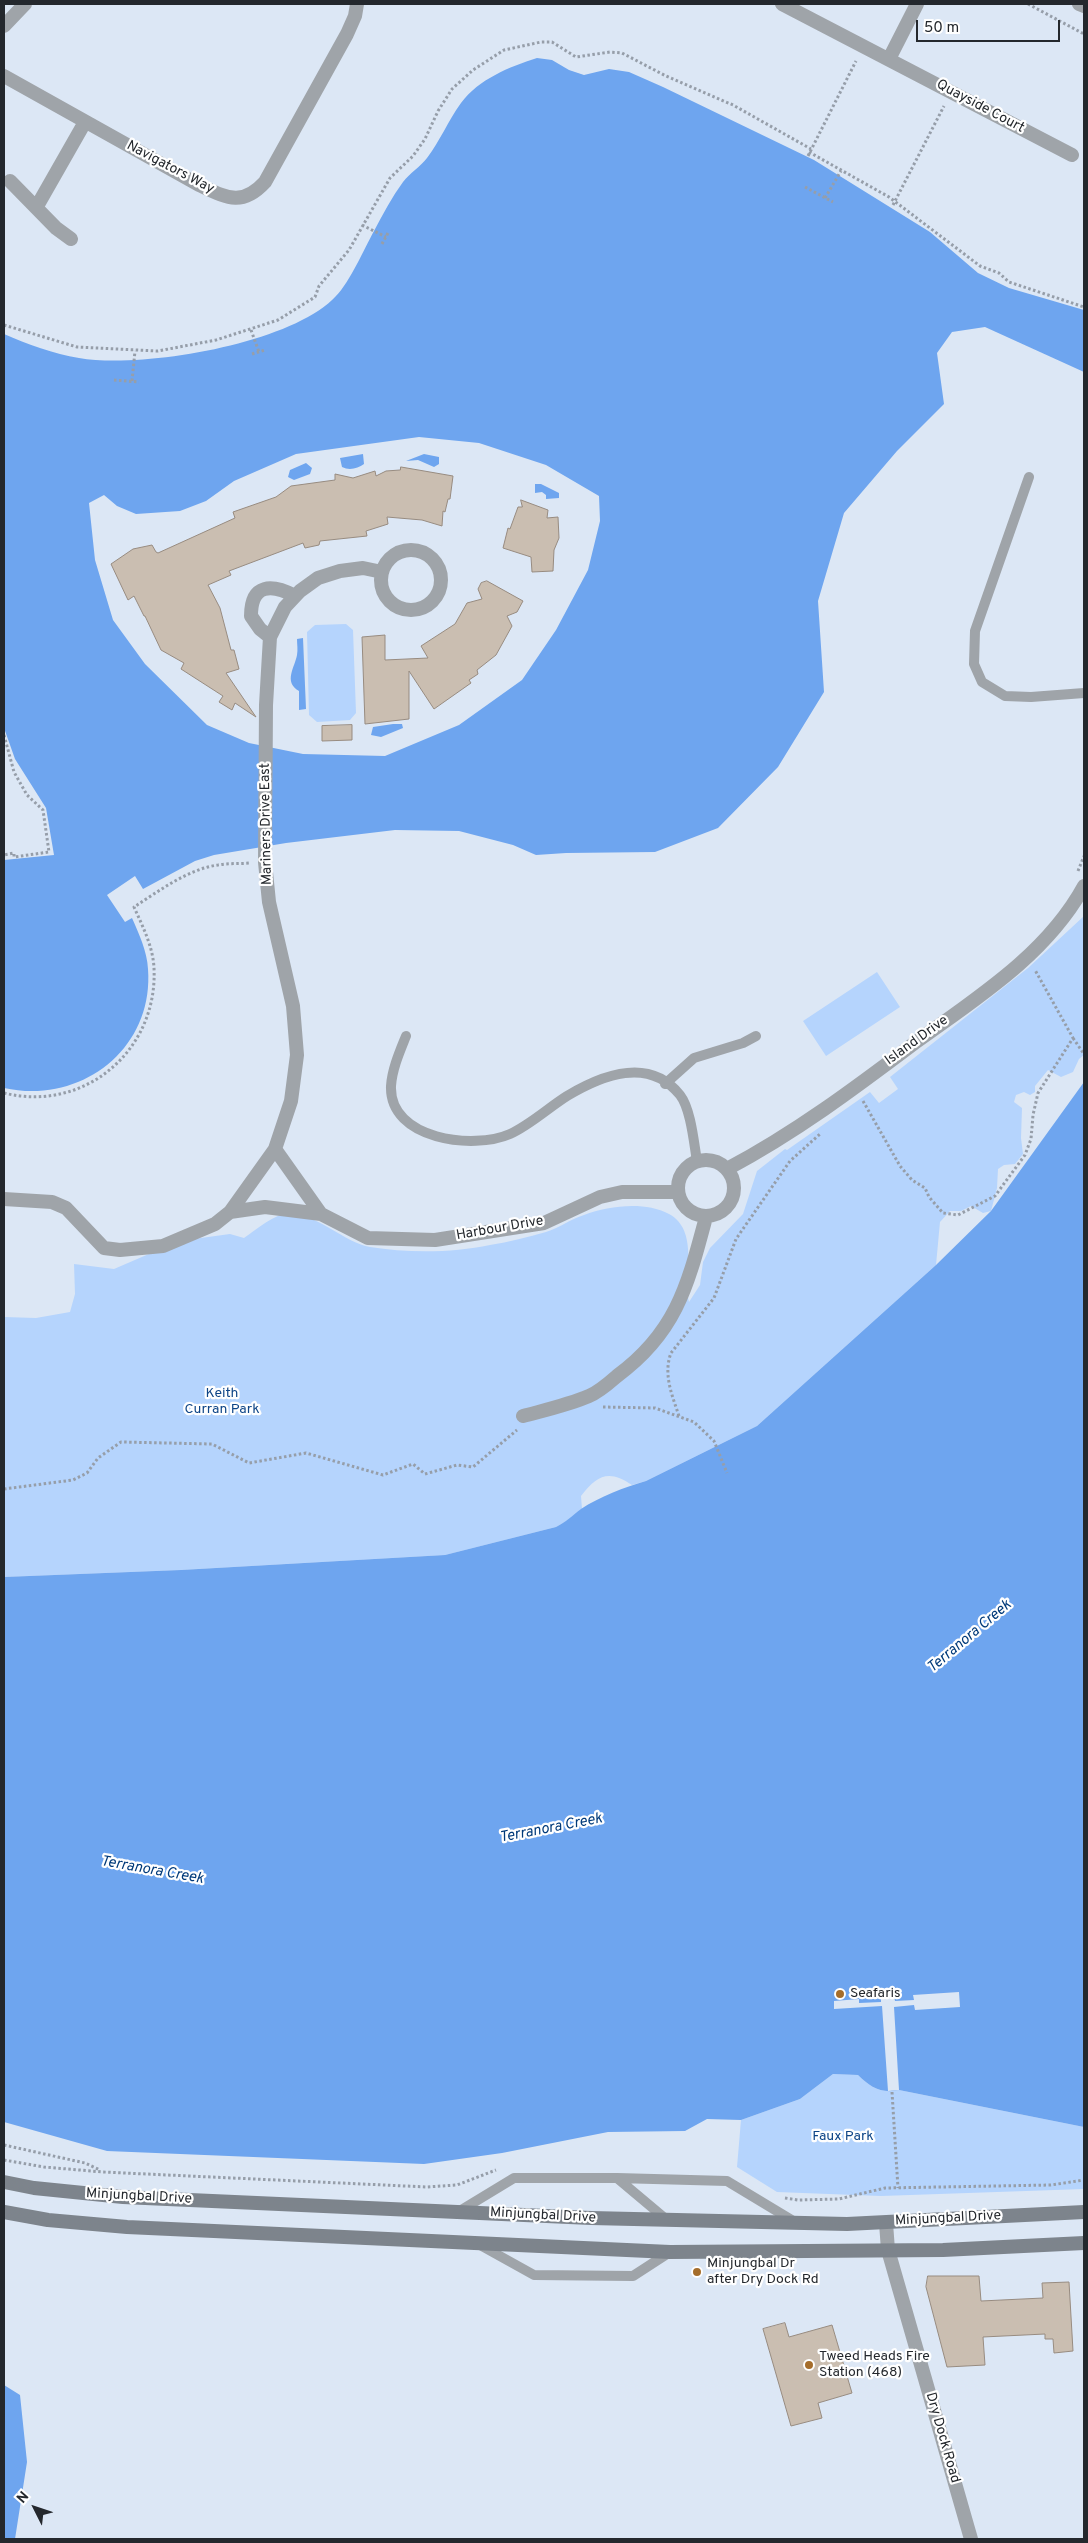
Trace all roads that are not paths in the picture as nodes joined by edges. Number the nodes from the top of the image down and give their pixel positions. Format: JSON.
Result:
{"nodes":[{"id":1,"x":24,"y":4,"type":"edge"},
{"id":2,"x":357,"y":4,"type":"edge"},
{"id":3,"x":782,"y":4,"type":"edge"},
{"id":4,"x":917,"y":4,"type":"edge"},
{"id":5,"x":1079,"y":4,"type":"edge"},
{"id":6,"x":1084,"y":6,"type":"edge"},
{"id":7,"x":4,"y":26,"type":"edge"},
{"id":8,"x":889,"y":59,"type":"junction"},
{"id":9,"x":4,"y":76,"type":"edge"},
{"id":10,"x":85,"y":122,"type":"junction"},
{"id":11,"x":1072,"y":155,"type":"dead end"},
{"id":12,"x":10,"y":181,"type":"dead end"},
{"id":13,"x":36,"y":208,"type":"junction"},
{"id":14,"x":71,"y":239,"type":"dead end"},
{"id":15,"x":1029,"y":477,"type":"dead end"},
{"id":16,"x":382,"y":572,"type":"junction"},
{"id":17,"x":295,"y":596,"type":"junction"},
{"id":18,"x":270,"y":637,"type":"junction"},
{"id":19,"x":1084,"y":693,"type":"edge"},
{"id":20,"x":1084,"y":886,"type":"edge"},
{"id":21,"x":406,"y":1036,"type":"dead end"},
{"id":22,"x":756,"y":1036,"type":"dead end"},
{"id":23,"x":665,"y":1084,"type":"junction"},
{"id":24,"x":275,"y":1149,"type":"junction"},
{"id":25,"x":698,"y":1161,"type":"junction"},
{"id":26,"x":727,"y":1169,"type":"junction"},
{"id":27,"x":678,"y":1192,"type":"junction"},
{"id":28,"x":4,"y":1199,"type":"edge"},
{"id":29,"x":230,"y":1212,"type":"junction"},
{"id":30,"x":321,"y":1214,"type":"junction"},
{"id":31,"x":706,"y":1217,"type":"junction"},
{"id":32,"x":523,"y":1416,"type":"road end"},
{"id":33,"x":617,"y":2178,"type":"junction"},
{"id":34,"x":4,"y":2182,"type":"edge"},
{"id":35,"x":458,"y":2212,"type":"junction"},
{"id":36,"x":1084,"y":2212,"type":"edge"},
{"id":37,"x":5,"y":2213,"type":"edge"},
{"id":38,"x":667,"y":2220,"type":"junction"},
{"id":39,"x":795,"y":2222,"type":"junction"},
{"id":40,"x":886,"y":2223,"type":"junction"},
{"id":41,"x":1084,"y":2243,"type":"edge"},
{"id":42,"x":480,"y":2245,"type":"junction"},
{"id":43,"x":888,"y":2250,"type":"junction"},
{"id":44,"x":670,"y":2252,"type":"junction"},
{"id":45,"x":971,"y":2539,"type":"edge"}],
"edges":[{"from":1,"to":7,"type":"street"},
{"from":2,"to":10,"type":"street","name":"Navigators Way"},
{"from":3,"to":8,"type":"street","name":"Quayside Court"},
{"from":4,"to":8,"type":"street"},
{"from":5,"to":6,"type":"street"},
{"from":8,"to":11,"type":"street","name":"Quayside Court"},
{"from":9,"to":10,"type":"street","name":"Navigators Way"},
{"from":10,"to":13,"type":"street"},
{"from":12,"to":13,"type":"street"},
{"from":13,"to":14,"type":"street"},
{"from":15,"to":19,"type":"lane"},
{"from":16,"to":16,"type":"street"},
{"from":16,"to":17,"type":"street","name":"Mariners Drive East"},
{"from":17,"to":18,"type":"street","name":"Mariners Drive East"},
{"from":17,"to":18,"type":"street"},
{"from":18,"to":24,"type":"street","name":"Mariners Drive East"},
{"from":20,"to":26,"type":"street","name":"Island Drive"},
{"from":21,"to":23,"type":"lane"},
{"from":22,"to":23,"type":"lane"},
{"from":23,"to":25,"type":"lane"},
{"from":24,"to":29,"type":"street","name":"Mariners Drive East"},
{"from":24,"to":30,"type":"street","name":"Harbour Drive"},
{"from":25,"to":26,"type":"street"},
{"from":25,"to":27,"type":"street"},
{"from":26,"to":31,"type":"street"},
{"from":27,"to":30,"type":"street","name":"Harbour Drive"},
{"from":27,"to":31,"type":"street"},
{"from":28,"to":29,"type":"street"},
{"from":29,"to":30,"type":"street","name":"Harbour Drive"},
{"from":31,"to":32,"type":"street"},
{"from":33,"to":35,"type":"lane"},
{"from":33,"to":38,"type":"lane"},
{"from":33,"to":39,"type":"lane"},
{"from":34,"to":35,"type":"main road","name":"Minjungbal Drive"},
{"from":35,"to":38,"type":"main road","name":"Minjungbal Drive"},
{"from":36,"to":40,"type":"main road","name":"Minjungbal Drive"},
{"from":37,"to":42,"type":"main road","name":"Minjungbal Drive"},
{"from":38,"to":39,"type":"main road","name":"Minjungbal Drive"},
{"from":39,"to":40,"type":"main road","name":"Minjungbal Drive"},
{"from":40,"to":43,"type":"street","name":"Dry Dock Road"},
{"from":41,"to":43,"type":"main road","name":"Minjungbal Drive"},
{"from":42,"to":44,"type":"main road","name":"Minjungbal Drive"},
{"from":42,"to":44,"type":"lane"},
{"from":43,"to":44,"type":"main road","name":"Minjungbal Drive"},
{"from":43,"to":45,"type":"street","name":"Dry Dock Road"}]}
